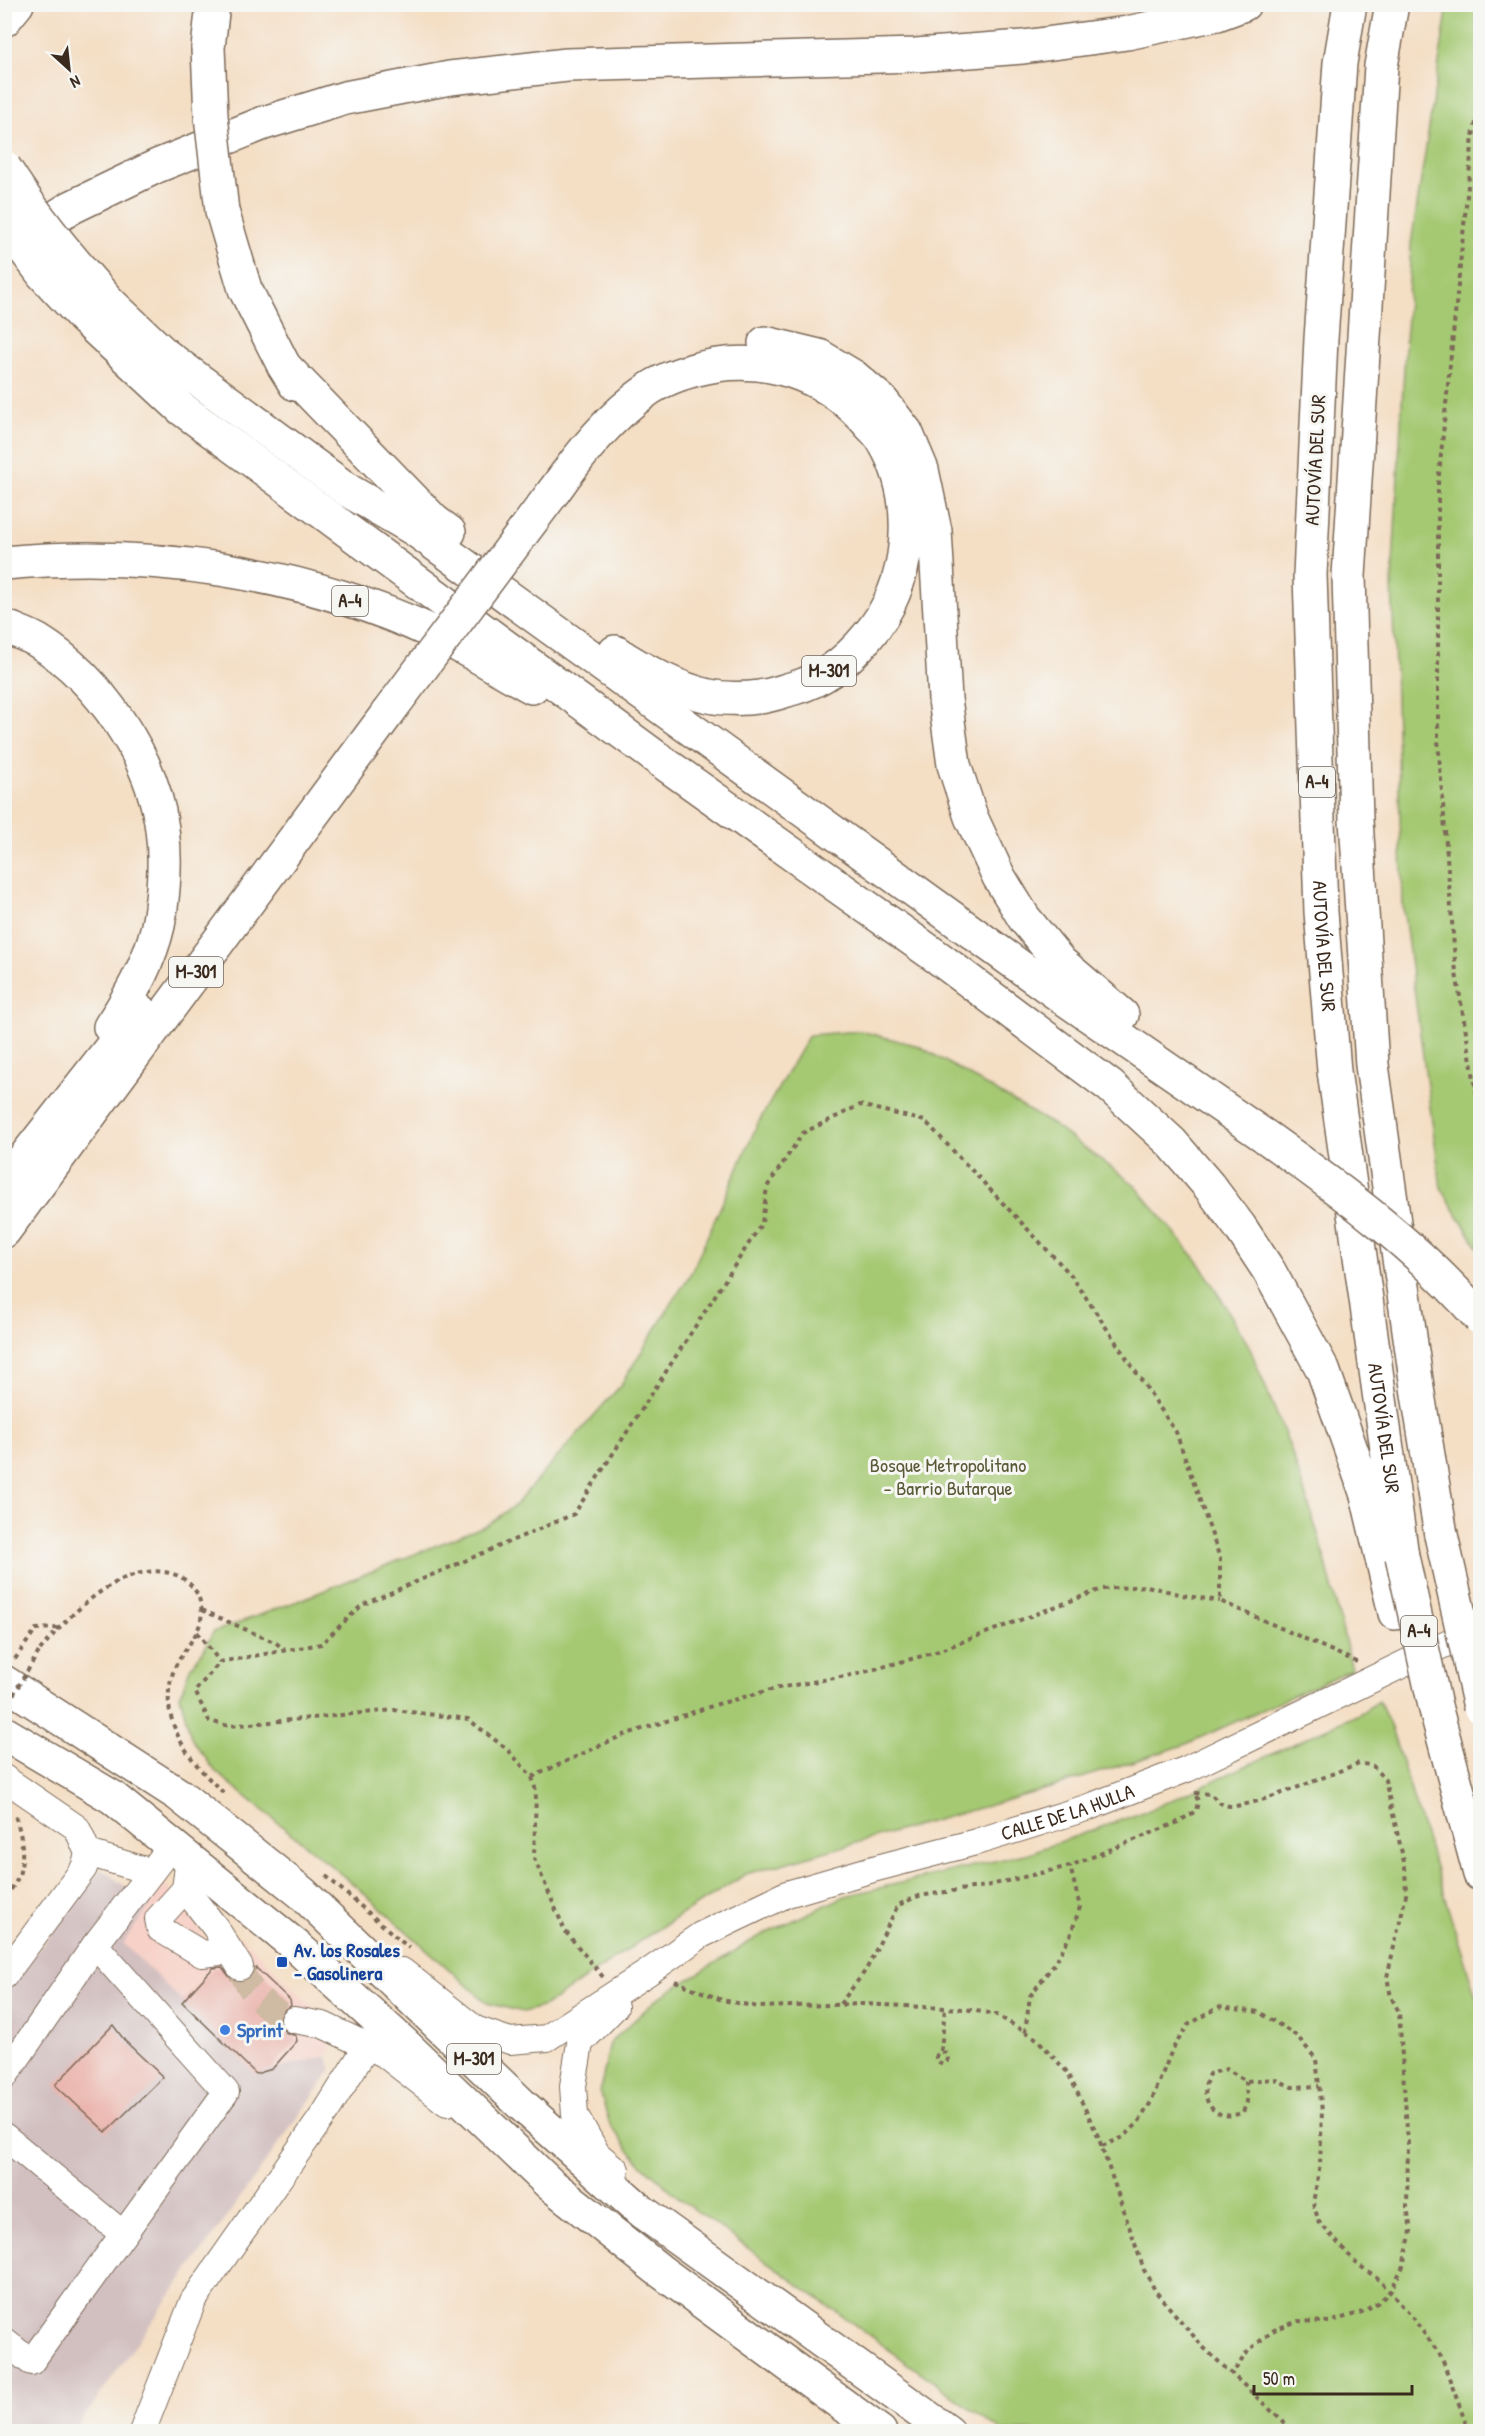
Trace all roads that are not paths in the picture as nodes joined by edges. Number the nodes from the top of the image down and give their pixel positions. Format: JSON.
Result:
{"nodes":[{"id":1,"x":17,"y":4,"type":"edge"},
{"id":2,"x":213,"y":4,"type":"edge"},
{"id":3,"x":1244,"y":4,"type":"edge"},
{"id":4,"x":1350,"y":4,"type":"edge"},
{"id":5,"x":1392,"y":4,"type":"edge"},
{"id":6,"x":4,"y":20,"type":"edge"},
{"id":7,"x":4,"y":167,"type":"edge"},
{"id":8,"x":4,"y":222,"type":"edge"},
{"id":9,"x":4,"y":249,"type":"edge"},
{"id":10,"x":97,"y":310,"type":"junction"},
{"id":11,"x":284,"y":366,"type":"junction"},
{"id":12,"x":544,"y":486,"type":"junction"},
{"id":13,"x":414,"y":529,"type":"junction"},
{"id":14,"x":4,"y":563,"type":"edge"},
{"id":15,"x":4,"y":626,"type":"edge"},
{"id":16,"x":377,"y":708,"type":"junction"},
{"id":17,"x":661,"y":761,"type":"junction"},
{"id":18,"x":58,"y":1114,"type":"junction"},
{"id":19,"x":1257,"y":1130,"type":"junction"},
{"id":20,"x":4,"y":1184,"type":"edge"},
{"id":21,"x":4,"y":1231,"type":"edge"},
{"id":22,"x":1480,"y":1318,"type":"edge"},
{"id":23,"x":1392,"y":1554,"type":"junction"},
{"id":24,"x":1480,"y":1627,"type":"edge"},
{"id":25,"x":11,"y":1668,"type":"edge"},
{"id":26,"x":1480,"y":1707,"type":"edge"},
{"id":27,"x":4,"y":1733,"type":"edge"},
{"id":28,"x":4,"y":1778,"type":"edge"},
{"id":29,"x":88,"y":1853,"type":"junction"},
{"id":30,"x":182,"y":1864,"type":"junction"},
{"id":31,"x":151,"y":1872,"type":"junction"},
{"id":32,"x":1480,"y":1874,"type":"edge"},
{"id":33,"x":314,"y":1884,"type":"junction"},
{"id":34,"x":95,"y":1945,"type":"junction"},
{"id":35,"x":647,"y":1973,"type":"junction"},
{"id":36,"x":4,"y":1976,"type":"edge"},
{"id":37,"x":294,"y":2020,"type":"tunnel mouth"},
{"id":38,"x":367,"y":2046,"type":"junction"},
{"id":39,"x":4,"y":2077,"type":"edge"},
{"id":40,"x":4,"y":2136,"type":"edge"},
{"id":41,"x":550,"y":2184,"type":"junction"},
{"id":42,"x":123,"y":2234,"type":"junction"},
{"id":43,"x":806,"y":2331,"type":"junction"},
{"id":44,"x":4,"y":2341,"type":"edge"},
{"id":45,"x":142,"y":2432,"type":"edge"},
{"id":46,"x":879,"y":2432,"type":"edge"},
{"id":47,"x":948,"y":2432,"type":"edge"}],
"edges":[{"from":1,"to":6,"type":"highway"},
{"from":2,"to":11,"type":"highway","bridge":true},
{"from":3,"to":9,"type":"highway"},
{"from":4,"to":23,"type":"highway","name":"AUTOVÍA DEL SUR","number":"A-4"},
{"from":5,"to":26,"type":"highway","name":"AUTOVÍA DEL SUR","number":"A-4","bridge":true},
{"from":7,"to":10,"type":"highway","bridge":true},
{"from":8,"to":10,"type":"highway","bridge":true},
{"from":10,"to":13,"type":"highway"},
{"from":10,"to":17,"type":"highway"},
{"from":11,"to":12,"type":"highway","number":"M-301"},
{"from":11,"to":13,"type":"highway"},
{"from":12,"to":16,"type":"highway","number":"M-301","bridge":true},
{"from":12,"to":19,"type":"highway","number":"M-301"},
{"from":13,"to":19,"type":"highway"},
{"from":14,"to":17,"type":"highway","number":"A-4"},
{"from":15,"to":18,"type":"highway","number":"M-301"},
{"from":16,"to":18,"type":"highway","number":"M-301"},
{"from":16,"to":21,"type":"highway","number":"M-301"},
{"from":17,"to":23,"type":"highway"},
{"from":18,"to":20,"type":"highway","number":"M-301"},
{"from":19,"to":22,"type":"highway","bridge":true},
{"from":23,"to":32,"type":"highway","name":"AUTOVÍA DEL SUR","number":"A-4","bridge":true},
{"from":24,"to":35,"type":"street","name":"CALLE DE LA HULLA"},
{"from":25,"to":33,"type":"highway","number":"M-301"},
{"from":27,"to":30,"type":"highway","number":"M-301"},
{"from":28,"to":29,"type":"street"},
{"from":29,"to":31,"type":"street"},
{"from":29,"to":36,"type":"street"},
{"from":30,"to":30,"type":"street"},
{"from":30,"to":31,"type":"street"},
{"from":30,"to":41,"type":"highway","number":"M-301"},
{"from":31,"to":34,"type":"street"},
{"from":33,"to":35,"type":"street"},
{"from":33,"to":43,"type":"highway","number":"M-301"},
{"from":34,"to":39,"type":"street"},
{"from":34,"to":42,"type":"street"},
{"from":35,"to":43,"type":"street"},
{"from":37,"to":38,"type":"street"},
{"from":38,"to":41,"type":"street"},
{"from":38,"to":45,"type":"street"},
{"from":40,"to":42,"type":"street"},
{"from":41,"to":46,"type":"highway","number":"M-301"},
{"from":42,"to":44,"type":"street"},
{"from":43,"to":47,"type":"highway","number":"M-301"}]}
